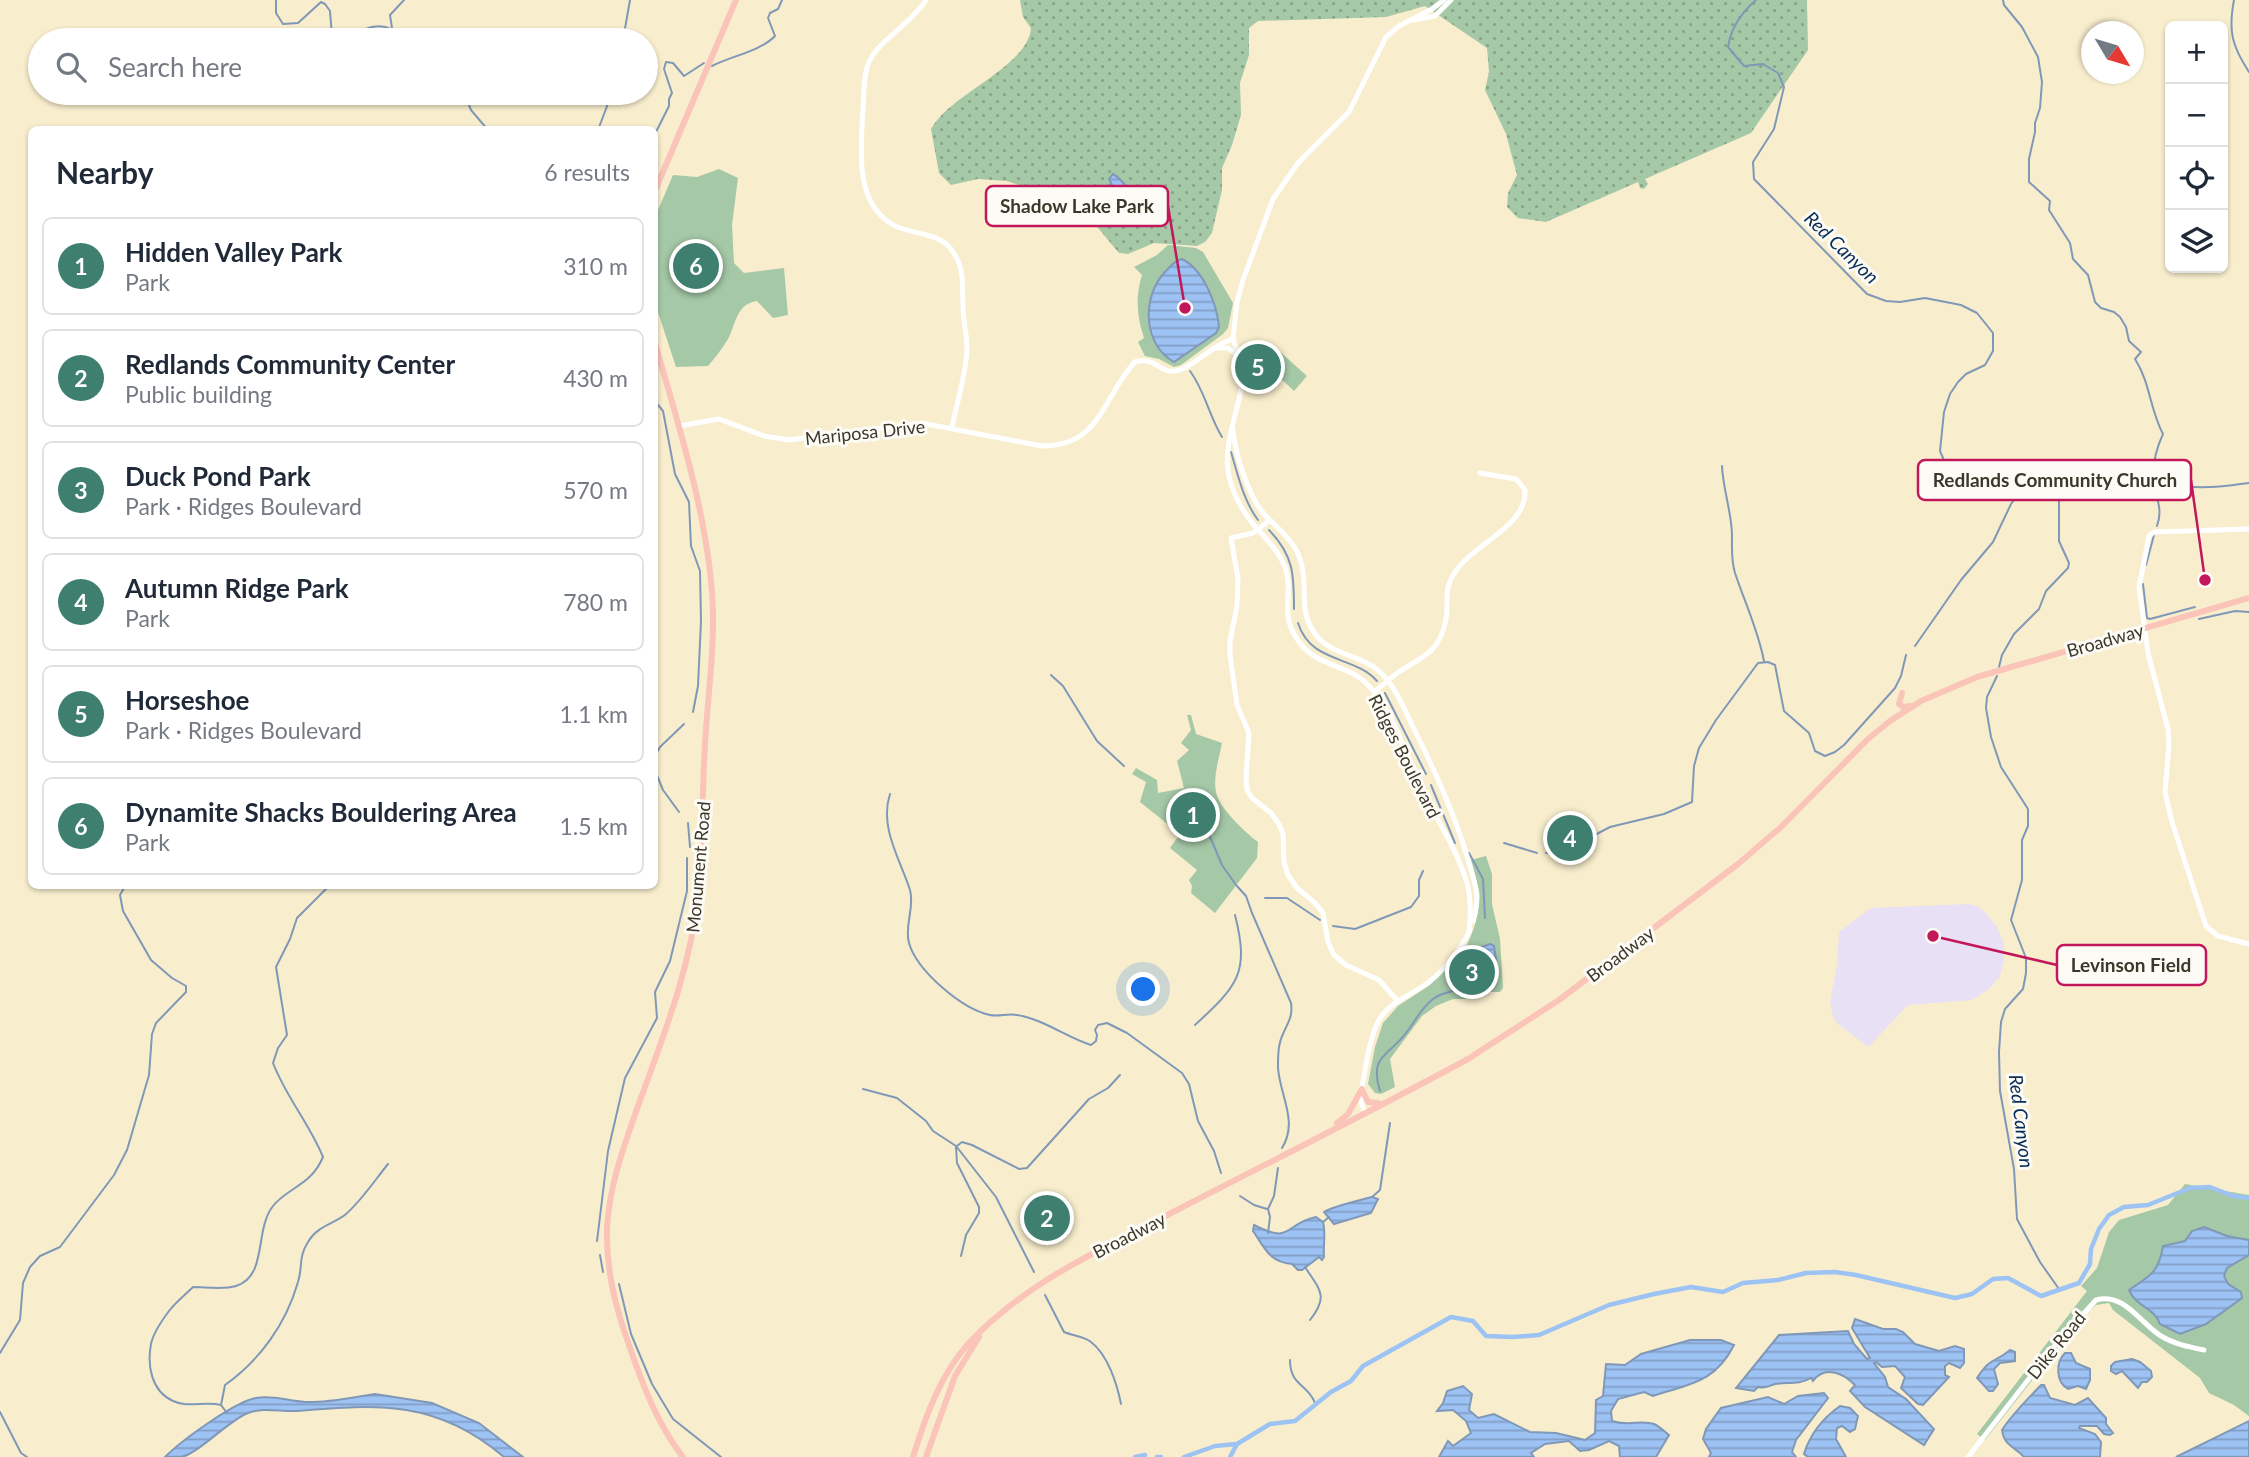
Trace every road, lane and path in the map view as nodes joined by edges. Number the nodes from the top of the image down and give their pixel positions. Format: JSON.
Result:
{"nodes":[{"id":1,"x":736,"y":0,"type":"edge"},
{"id":2,"x":926,"y":0,"type":"edge"},
{"id":3,"x":1444,"y":0,"type":"edge"},
{"id":4,"x":1451,"y":0,"type":"edge"},
{"id":5,"x":1403,"y":23,"type":"junction"},
{"id":6,"x":658,"y":184,"type":"edge"},
{"id":7,"x":1233,"y":340,"type":"junction"},
{"id":8,"x":1210,"y":349,"type":"junction"},
{"id":9,"x":658,"y":353,"type":"edge"},
{"id":10,"x":1240,"y":358,"type":"junction"},
{"id":11,"x":678,"y":426,"type":"junction"},
{"id":12,"x":952,"y":427,"type":"junction"},
{"id":13,"x":1232,"y":427,"type":"junction"},
{"id":14,"x":1480,"y":473,"type":"dead end"},
{"id":15,"x":1270,"y":520,"type":"junction"},
{"id":16,"x":2249,"y":529,"type":"edge"},
{"id":17,"x":1259,"y":530,"type":"junction"},
{"id":18,"x":2249,"y":598,"type":"edge"},
{"id":19,"x":2143,"y":628,"type":"junction"},
{"id":20,"x":1388,"y":681,"type":"junction"},
{"id":21,"x":1377,"y":690,"type":"junction"},
{"id":22,"x":1902,"y":693,"type":"dead end"},
{"id":23,"x":1912,"y":706,"type":"junction"},
{"id":24,"x":1469,"y":930,"type":"junction"},
{"id":25,"x":2249,"y":944,"type":"edge"},
{"id":26,"x":1398,"y":1001,"type":"junction"},
{"id":27,"x":1362,"y":1089,"type":"junction"},
{"id":28,"x":1387,"y":1101,"type":"junction"},
{"id":29,"x":1365,"y":1112,"type":"junction"},
{"id":30,"x":1326,"y":1132,"type":"junction"},
{"id":31,"x":986,"y":1327,"type":"junction"},
{"id":32,"x":2204,"y":1350,"type":"dead end"},
{"id":33,"x":943,"y":1405,"type":"junction"},
{"id":34,"x":919,"y":1438,"type":"junction"},
{"id":35,"x":683,"y":1457,"type":"edge"},
{"id":36,"x":913,"y":1457,"type":"edge"},
{"id":37,"x":926,"y":1457,"type":"edge"},
{"id":38,"x":1968,"y":1457,"type":"edge"}],
"edges":[{"from":1,"to":6,"type":"main road"},
{"from":2,"to":12,"type":"street"},
{"from":3,"to":5,"type":"street"},
{"from":4,"to":5,"type":"street"},
{"from":5,"to":7,"type":"street"},
{"from":7,"to":8,"type":"street"},
{"from":7,"to":10,"type":"street","name":"Ridges Boulevard"},
{"from":8,"to":10,"type":"street"},
{"from":8,"to":12,"type":"street","name":"Mariposa Drive"},
{"from":9,"to":11,"type":"main road","name":"Monument Road"},
{"from":10,"to":13,"type":"street","name":"Ridges Boulevard"},
{"from":11,"to":12,"type":"street","name":"Mariposa Drive"},
{"from":11,"to":35,"type":"main road","name":"Monument Road"},
{"from":13,"to":15,"type":"street","name":"Ridges Boulevard"},
{"from":13,"to":17,"type":"street","name":"Ridges Boulevard"},
{"from":14,"to":20,"type":"street"},
{"from":15,"to":17,"type":"street"},
{"from":15,"to":20,"type":"street","name":"Ridges Boulevard"},
{"from":16,"to":19,"type":"street"},
{"from":17,"to":21,"type":"street","name":"Ridges Boulevard"},
{"from":17,"to":26,"type":"street"},
{"from":18,"to":19,"type":"main road","name":"Broadway"},
{"from":19,"to":23,"type":"main road","name":"Broadway"},
{"from":19,"to":25,"type":"street"},
{"from":20,"to":21,"type":"street"},
{"from":20,"to":24,"type":"street","name":"Ridges Boulevard"},
{"from":21,"to":24,"type":"street","name":"Ridges Boulevard"},
{"from":22,"to":23,"type":"main road"},
{"from":23,"to":28,"type":"main road","name":"Broadway"},
{"from":24,"to":26,"type":"street","name":"Ridges Boulevard"},
{"from":26,"to":27,"type":"street","name":"Ridges Boulevard"},
{"from":27,"to":28,"type":"main road"},
{"from":27,"to":29,"type":"street","name":"Ridges Boulevard"},
{"from":27,"to":30,"type":"main road"},
{"from":28,"to":29,"type":"main road","name":"Broadway"},
{"from":29,"to":30,"type":"main road","name":"Broadway"},
{"from":30,"to":31,"type":"main road","name":"Broadway"},
{"from":31,"to":33,"type":"main road","name":"Broadway"},
{"from":31,"to":34,"type":"main road","name":"Broadway"},
{"from":32,"to":38,"type":"street","name":"Dike Road"},
{"from":33,"to":34,"type":"main road"},
{"from":33,"to":37,"type":"main road","name":"Broadway"},
{"from":34,"to":36,"type":"main road","name":"Broadway"}]}
